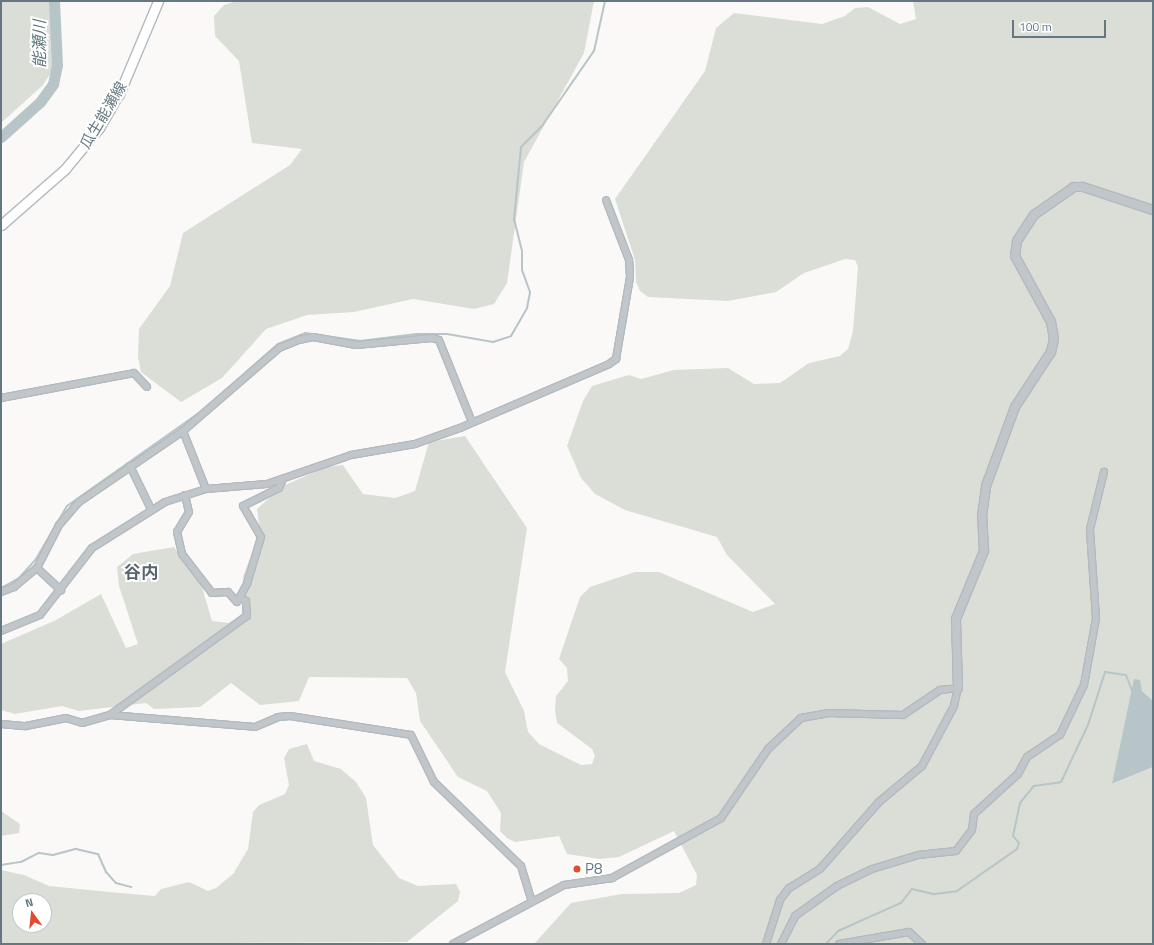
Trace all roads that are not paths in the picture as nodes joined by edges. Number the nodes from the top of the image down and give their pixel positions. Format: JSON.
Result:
{"nodes":[{"id":1,"x":158,"y":1,"type":"edge"},
{"id":2,"x":606,"y":200,"type":"dead end"},
{"id":3,"x":1153,"y":210,"type":"edge"},
{"id":4,"x":1,"y":225,"type":"edge"},
{"id":5,"x":147,"y":387,"type":"dead end"},
{"id":6,"x":1,"y":398,"type":"edge"},
{"id":7,"x":472,"y":422,"type":"junction"},
{"id":8,"x":183,"y":431,"type":"junction"},
{"id":9,"x":130,"y":466,"type":"junction"},
{"id":10,"x":1104,"y":472,"type":"dead end"},
{"id":11,"x":283,"y":479,"type":"junction"},
{"id":12,"x":206,"y":489,"type":"junction"},
{"id":13,"x":185,"y":495,"type":"junction"},
{"id":14,"x":151,"y":510,"type":"junction"},
{"id":15,"x":37,"y":568,"type":"junction"},
{"id":16,"x":61,"y":590,"type":"junction"},
{"id":17,"x":1,"y":592,"type":"edge"},
{"id":18,"x":241,"y":598,"type":"junction"},
{"id":19,"x":1,"y":631,"type":"edge"},
{"id":20,"x":958,"y":688,"type":"junction"},
{"id":21,"x":110,"y":715,"type":"junction"},
{"id":22,"x":1,"y":724,"type":"edge"},
{"id":23,"x":532,"y":901,"type":"junction"},
{"id":24,"x":453,"y":944,"type":"edge"},
{"id":25,"x":766,"y":944,"type":"edge"},
{"id":26,"x":781,"y":944,"type":"edge"},
{"id":27,"x":839,"y":944,"type":"edge"},
{"id":28,"x":922,"y":944,"type":"edge"}],
"edges":[{"from":1,"to":4,"type":"main road","name":"瓜生能瀬線"},
{"from":2,"to":7,"type":"street"},
{"from":3,"to":20,"type":"street"},
{"from":5,"to":6,"type":"street"},
{"from":7,"to":8,"type":"street"},
{"from":7,"to":11,"type":"street"},
{"from":8,"to":9,"type":"street"},
{"from":8,"to":12,"type":"street"},
{"from":9,"to":14,"type":"street"},
{"from":9,"to":15,"type":"street"},
{"from":10,"to":26,"type":"street"},
{"from":11,"to":12,"type":"street"},
{"from":11,"to":18,"type":"street"},
{"from":12,"to":13,"type":"street"},
{"from":13,"to":14,"type":"street"},
{"from":13,"to":18,"type":"street"},
{"from":14,"to":16,"type":"street"},
{"from":15,"to":16,"type":"street"},
{"from":15,"to":17,"type":"street"},
{"from":16,"to":19,"type":"street"},
{"from":18,"to":21,"type":"street"},
{"from":20,"to":23,"type":"street"},
{"from":20,"to":25,"type":"street"},
{"from":21,"to":22,"type":"street"},
{"from":21,"to":23,"type":"street"},
{"from":23,"to":24,"type":"street"},
{"from":27,"to":28,"type":"street"}]}
